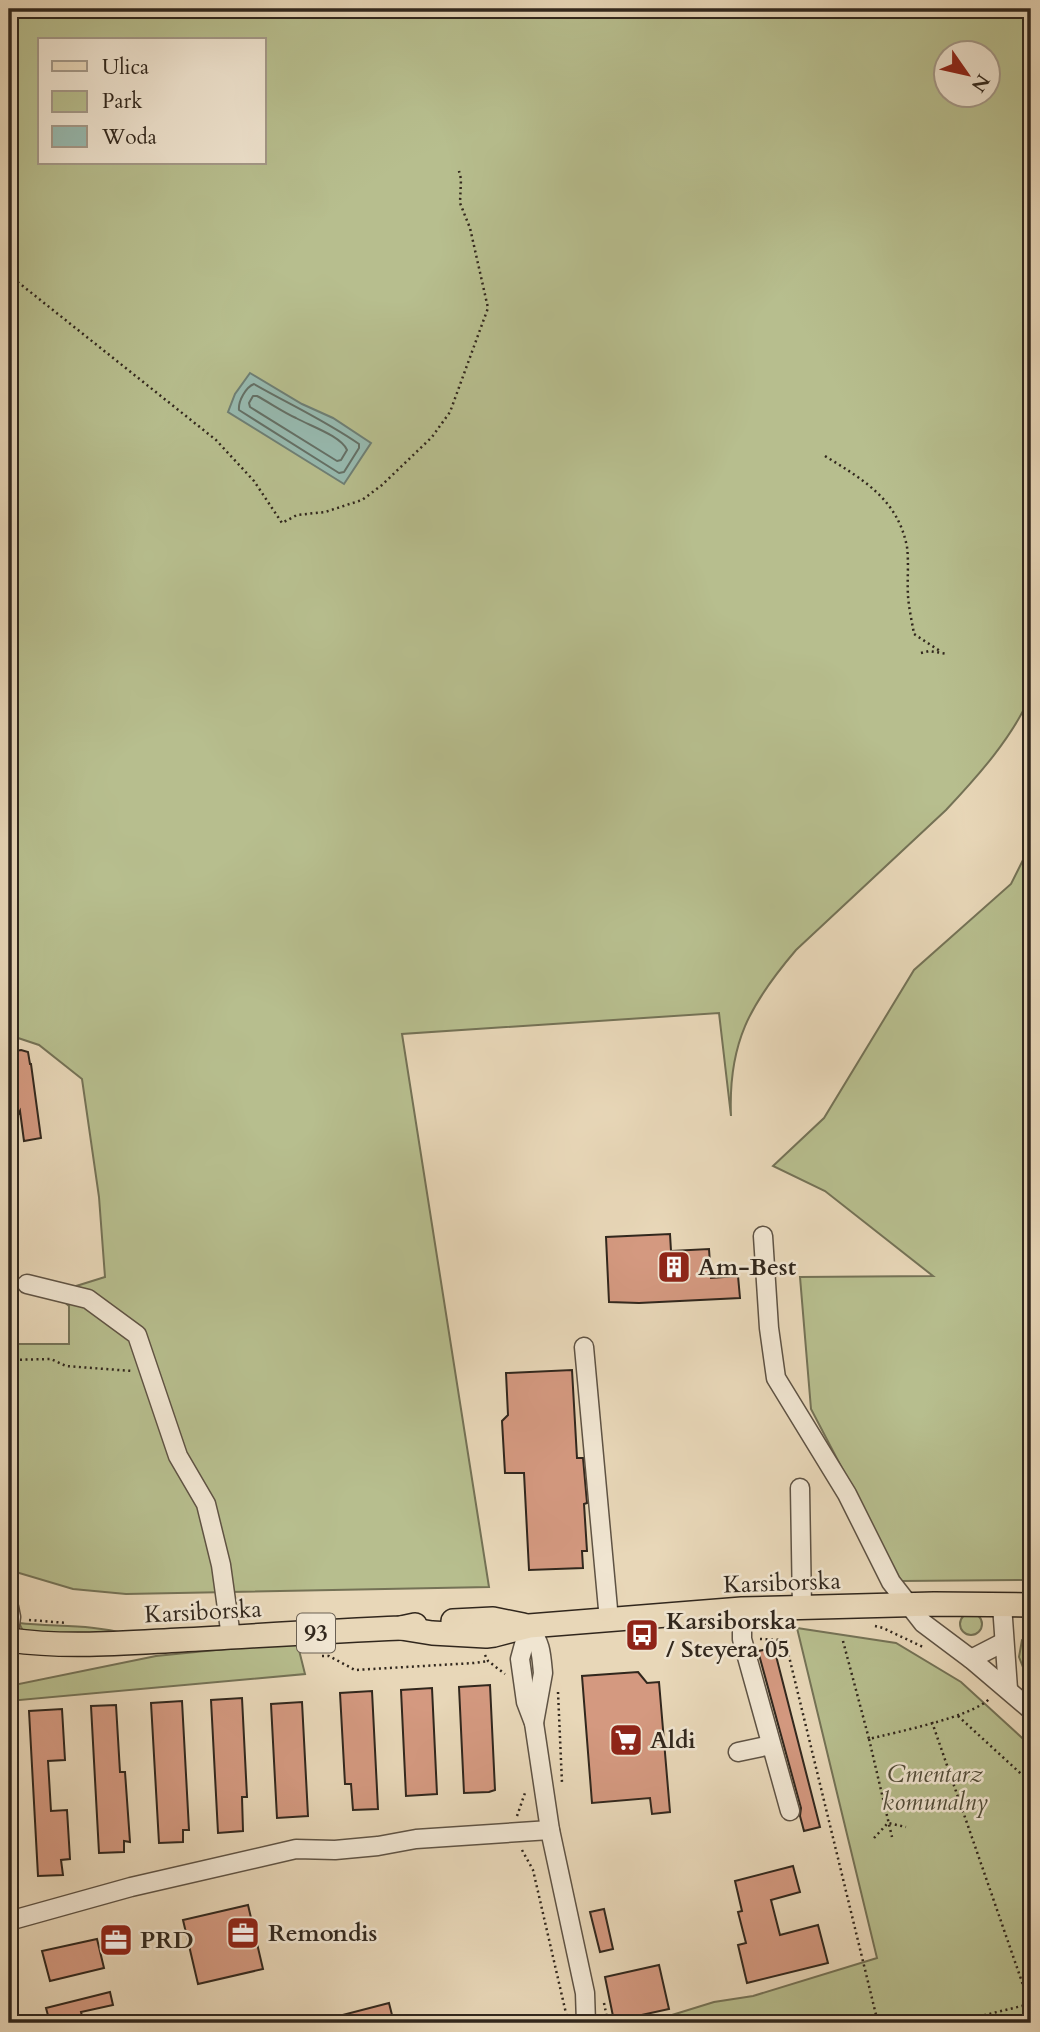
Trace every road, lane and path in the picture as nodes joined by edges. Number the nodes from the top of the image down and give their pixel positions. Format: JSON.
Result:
{"nodes":[{"id":1,"x":459,"y":171,"type":"dead end"},
{"id":2,"x":9,"y":275,"type":"edge"},
{"id":3,"x":825,"y":456,"type":"dead end"},
{"id":4,"x":940,"y":651,"type":"junction"},
{"id":5,"x":921,"y":653,"type":"dead end"},
{"id":6,"x":948,"y":654,"type":"dead end"},
{"id":7,"x":763,"y":1236,"type":"dead end"},
{"id":8,"x":27,"y":1284,"type":"dead end"},
{"id":9,"x":584,"y":1347,"type":"dead end"},
{"id":10,"x":9,"y":1360,"type":"edge"},
{"id":11,"x":151,"y":1378,"type":"junction"},
{"id":12,"x":800,"y":1488,"type":"dead end"},
{"id":13,"x":911,"y":1605,"type":"junction"},
{"id":14,"x":1002,"y":1605,"type":"junction"},
{"id":15,"x":1031,"y":1605,"type":"edge"},
{"id":16,"x":9,"y":1607,"type":"edge"},
{"id":17,"x":802,"y":1608,"type":"junction"},
{"id":18,"x":742,"y":1609,"type":"junction"},
{"id":19,"x":609,"y":1620,"type":"junction"},
{"id":20,"x":529,"y":1626,"type":"junction"},
{"id":21,"x":872,"y":1626,"type":"dead end"},
{"id":22,"x":9,"y":1630,"type":"edge"},
{"id":23,"x":231,"y":1637,"type":"junction"},
{"id":24,"x":742,"y":1639,"type":"junction"},
{"id":25,"x":9,"y":1640,"type":"edge"},
{"id":26,"x":843,"y":1641,"type":"dead end"},
{"id":27,"x":1004,"y":1643,"type":"junction"},
{"id":28,"x":929,"y":1649,"type":"dead end"},
{"id":29,"x":483,"y":1653,"type":"dead end"},
{"id":30,"x":322,"y":1656,"type":"dead end"},
{"id":31,"x":971,"y":1659,"type":"junction"},
{"id":32,"x":488,"y":1661,"type":"junction"},
{"id":33,"x":508,"y":1678,"type":"dead end"},
{"id":34,"x":558,"y":1688,"type":"dead end"},
{"id":35,"x":1000,"y":1692,"type":"junction"},
{"id":36,"x":1031,"y":1710,"type":"edge"},
{"id":37,"x":958,"y":1716,"type":"junction"},
{"id":38,"x":932,"y":1722,"type":"junction"},
{"id":39,"x":869,"y":1739,"type":"junction"},
{"id":40,"x":771,"y":1745,"type":"junction"},
{"id":41,"x":738,"y":1752,"type":"dead end"},
{"id":42,"x":1031,"y":1783,"type":"edge"},
{"id":43,"x":527,"y":1785,"type":"dead end"},
{"id":44,"x":562,"y":1791,"type":"dead end"},
{"id":45,"x":790,"y":1811,"type":"dead end"},
{"id":46,"x":888,"y":1823,"type":"junction"},
{"id":47,"x":516,"y":1824,"type":"dead end"},
{"id":48,"x":906,"y":1828,"type":"dead end"},
{"id":49,"x":550,"y":1829,"type":"junction"},
{"id":50,"x":891,"y":1837,"type":"dead end"},
{"id":51,"x":874,"y":1838,"type":"dead end"},
{"id":52,"x":520,"y":1842,"type":"dead end"},
{"id":53,"x":9,"y":1921,"type":"edge"},
{"id":54,"x":594,"y":1995,"type":"junction"},
{"id":55,"x":1031,"y":2005,"type":"edge"},
{"id":56,"x":877,"y":2018,"type":"dead end"},
{"id":57,"x":568,"y":2023,"type":"edge"},
{"id":58,"x":586,"y":2023,"type":"edge"},
{"id":59,"x":599,"y":2023,"type":"edge"},
{"id":60,"x":608,"y":2023,"type":"edge"},
{"id":61,"x":952,"y":2023,"type":"edge"}],
"edges":[{"from":1,"to":2,"type":"path"},
{"from":3,"to":4,"type":"path"},
{"from":4,"to":5,"type":"path"},
{"from":4,"to":6,"type":"path"},
{"from":7,"to":13,"type":"street"},
{"from":8,"to":11,"type":"street"},
{"from":9,"to":19,"type":"street"},
{"from":10,"to":11,"type":"path"},
{"from":11,"to":23,"type":"street"},
{"from":12,"to":17,"type":"street"},
{"from":13,"to":14,"type":"main road","name":"Karsiborska","number":"93"},
{"from":13,"to":17,"type":"main road","name":"Karsiborska","number":"93"},
{"from":13,"to":31,"type":"street"},
{"from":14,"to":15,"type":"main road","number":"93"},
{"from":14,"to":27,"type":"street"},
{"from":16,"to":22,"type":"street"},
{"from":17,"to":18,"type":"main road","name":"Karsiborska","number":"93"},
{"from":18,"to":19,"type":"main road","name":"Karsiborska","number":"93"},
{"from":18,"to":24,"type":"street"},
{"from":19,"to":20,"type":"main road","name":"Karsiborska","number":"93"},
{"from":20,"to":23,"type":"main road","name":"Karsiborska","number":"93"},
{"from":20,"to":49,"type":"street"},
{"from":21,"to":28,"type":"path"},
{"from":23,"to":25,"type":"main road","name":"Karsiborska","number":"93"},
{"from":24,"to":40,"type":"street"},
{"from":24,"to":56,"type":"path"},
{"from":26,"to":39,"type":"path"},
{"from":27,"to":31,"type":"street"},
{"from":27,"to":35,"type":"street"},
{"from":29,"to":32,"type":"path"},
{"from":30,"to":32,"type":"path"},
{"from":31,"to":35,"type":"street"},
{"from":32,"to":33,"type":"path"},
{"from":34,"to":44,"type":"path"},
{"from":35,"to":36,"type":"street"},
{"from":35,"to":37,"type":"path"},
{"from":37,"to":38,"type":"path"},
{"from":37,"to":42,"type":"path"},
{"from":38,"to":39,"type":"path"},
{"from":38,"to":55,"type":"path"},
{"from":39,"to":46,"type":"path"},
{"from":40,"to":41,"type":"street"},
{"from":40,"to":45,"type":"street"},
{"from":43,"to":47,"type":"path"},
{"from":46,"to":48,"type":"path"},
{"from":46,"to":50,"type":"path"},
{"from":46,"to":51,"type":"path"},
{"from":49,"to":53,"type":"street"},
{"from":49,"to":54,"type":"street"},
{"from":52,"to":57,"type":"path"},
{"from":54,"to":58,"type":"street"},
{"from":54,"to":59,"type":"street"},
{"from":54,"to":60,"type":"path"},
{"from":55,"to":61,"type":"path"}]}
